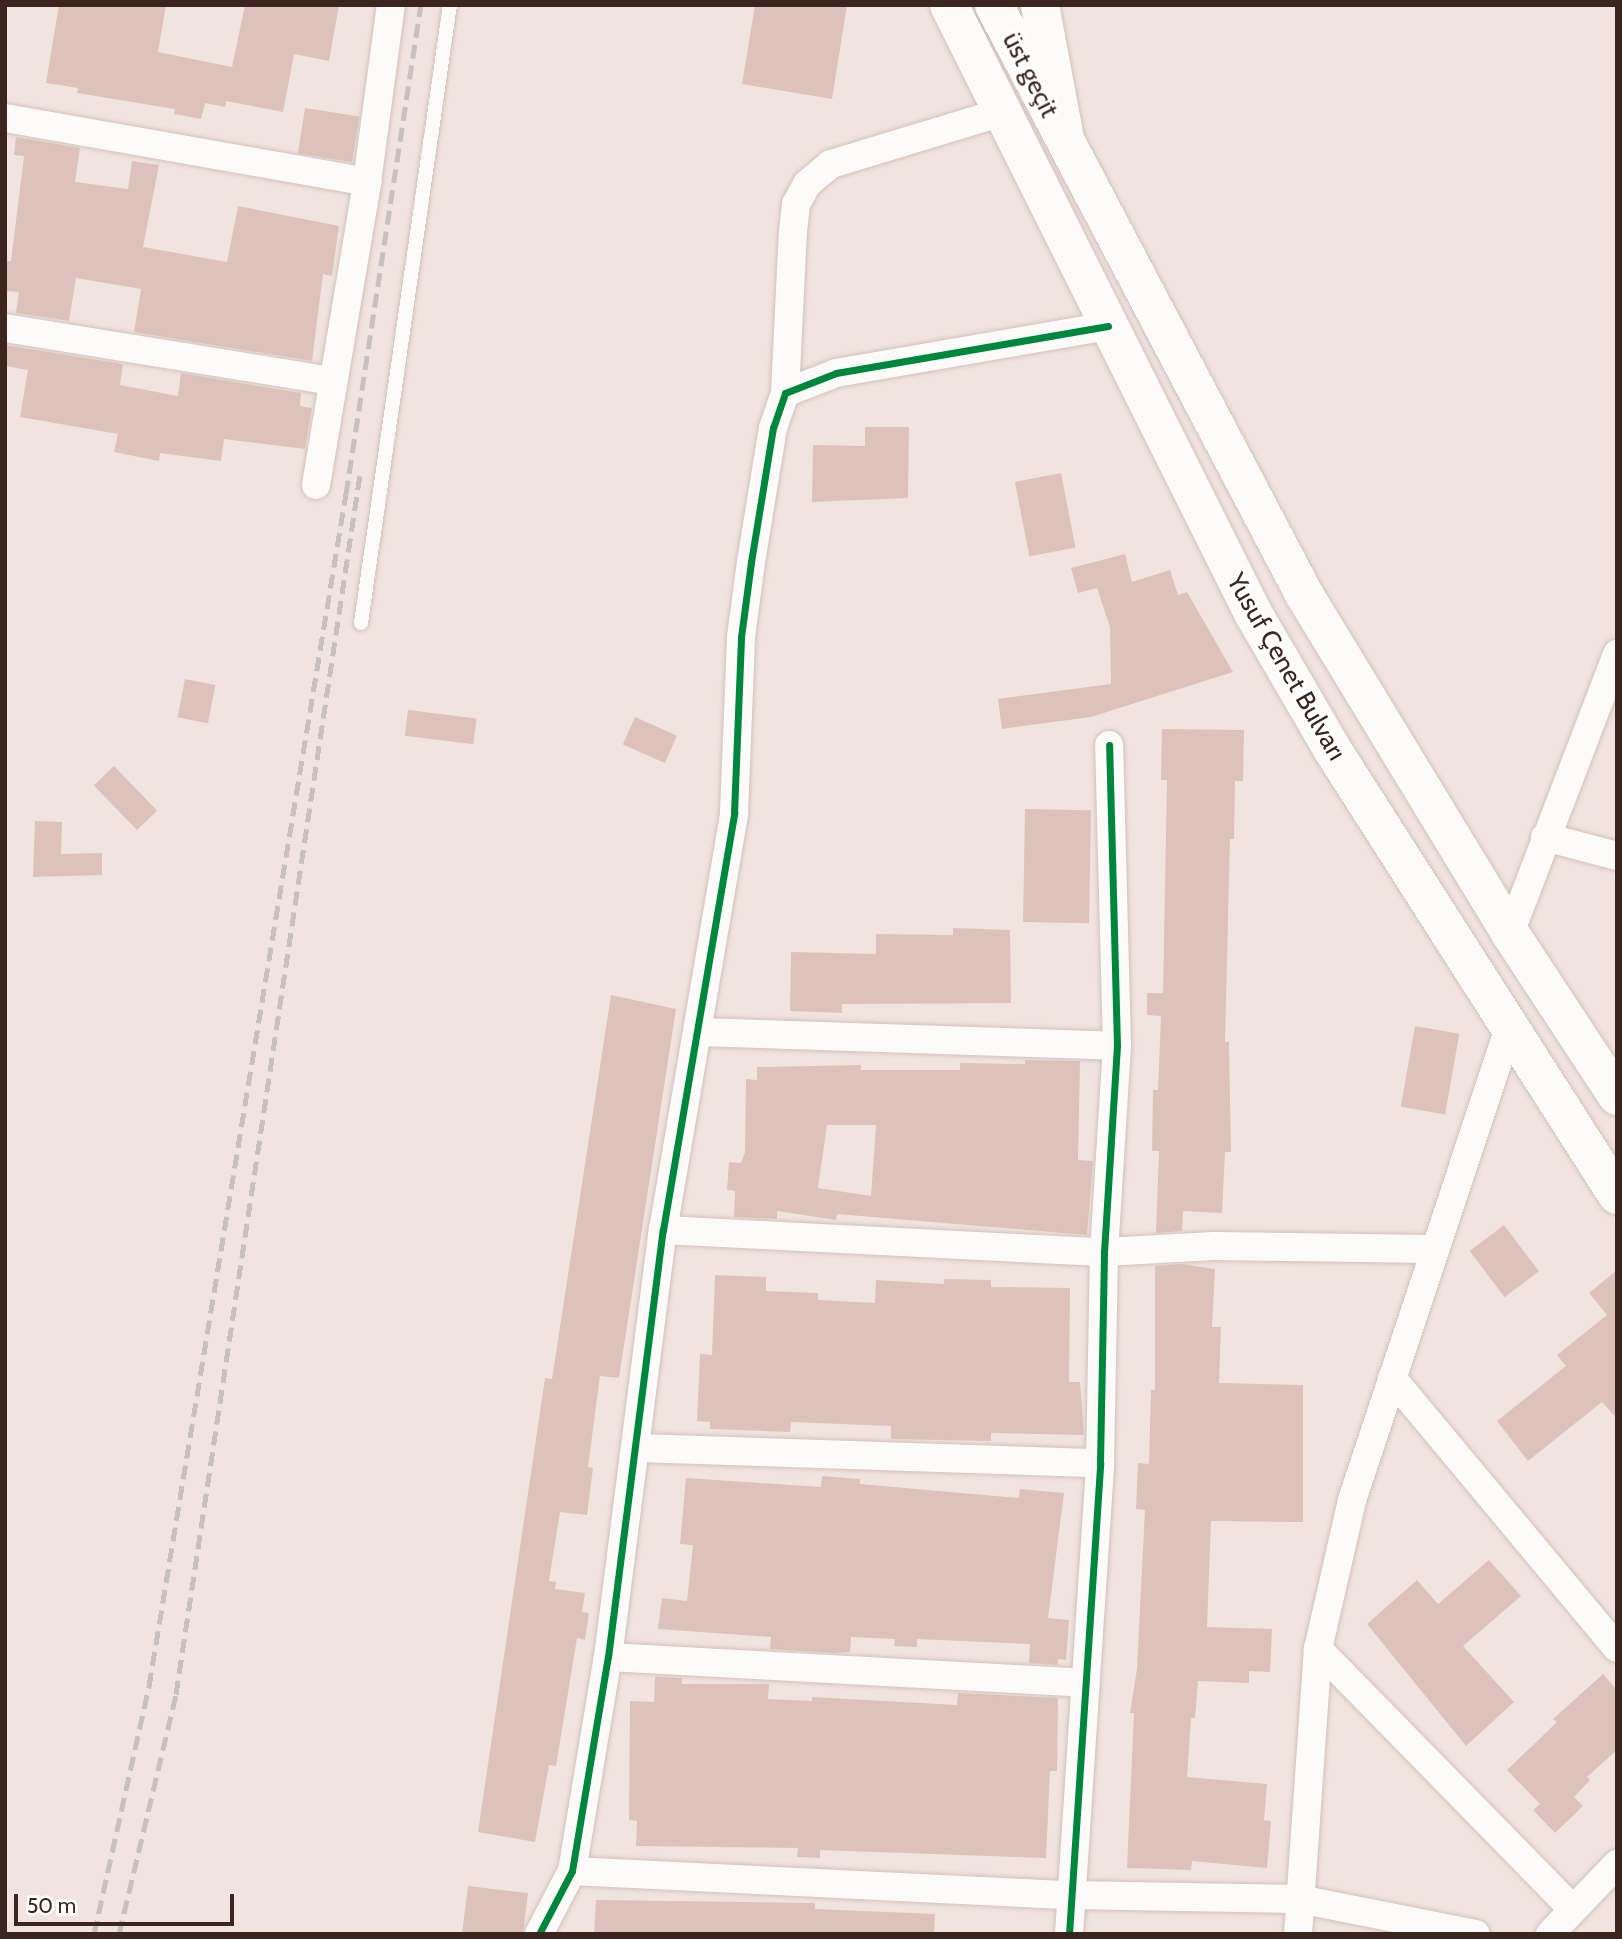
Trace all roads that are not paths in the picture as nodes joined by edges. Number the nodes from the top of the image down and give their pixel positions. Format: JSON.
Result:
{"nodes":[{"id":1,"x":391,"y":5,"type":"edge"},
{"id":2,"x":450,"y":5,"type":"edge"},
{"id":3,"x":929,"y":5,"type":"edge"},
{"id":4,"x":949,"y":5,"type":"edge"},
{"id":5,"x":994,"y":5,"type":"edge"},
{"id":6,"x":1040,"y":5,"type":"edge"},
{"id":7,"x":1005,"y":111,"type":"junction"},
{"id":8,"x":5,"y":118,"type":"edge"},
{"id":9,"x":1066,"y":145,"type":"junction"},
{"id":10,"x":367,"y":182,"type":"junction"},
{"id":11,"x":1108,"y":326,"type":"junction"},
{"id":12,"x":5,"y":328,"type":"edge"},
{"id":13,"x":334,"y":381,"type":"junction"},
{"id":14,"x":785,"y":393,"type":"junction"},
{"id":15,"x":316,"y":485,"type":"dead end"},
{"id":16,"x":360,"y":623,"type":"dead end"},
{"id":17,"x":1617,"y":654,"type":"edge"},
{"id":18,"x":1109,"y":746,"type":"dead end"},
{"id":19,"x":1545,"y":837,"type":"junction"},
{"id":20,"x":1617,"y":856,"type":"edge"},
{"id":21,"x":1510,"y":933,"type":"junction"},
{"id":22,"x":1508,"y":1027,"type":"junction"},
{"id":23,"x":699,"y":1032,"type":"junction"},
{"id":24,"x":1117,"y":1046,"type":"junction"},
{"id":25,"x":1617,"y":1096,"type":"edge"},
{"id":26,"x":1617,"y":1195,"type":"edge"},
{"id":27,"x":663,"y":1230,"type":"junction"},
{"id":28,"x":1435,"y":1249,"type":"junction"},
{"id":29,"x":1104,"y":1252,"type":"junction"},
{"id":30,"x":1392,"y":1378,"type":"junction"},
{"id":31,"x":638,"y":1448,"type":"junction"},
{"id":32,"x":1100,"y":1463,"type":"junction"},
{"id":33,"x":1617,"y":1648,"type":"edge"},
{"id":34,"x":1318,"y":1649,"type":"junction"},
{"id":35,"x":608,"y":1657,"type":"junction"},
{"id":36,"x":1084,"y":1684,"type":"junction"},
{"id":37,"x":1617,"y":1864,"type":"edge"},
{"id":38,"x":572,"y":1871,"type":"junction"},
{"id":39,"x":1069,"y":1895,"type":"junction"},
{"id":40,"x":1300,"y":1899,"type":"junction"},
{"id":41,"x":1572,"y":1908,"type":"junction"},
{"id":42,"x":538,"y":1934,"type":"edge"},
{"id":43,"x":1069,"y":1934,"type":"edge"},
{"id":44,"x":1298,"y":1934,"type":"edge"},
{"id":45,"x":1476,"y":1934,"type":"edge"},
{"id":46,"x":1550,"y":1934,"type":"edge"}],
"edges":[{"from":1,"to":10,"type":"street"},
{"from":2,"to":16,"type":"lane"},
{"from":3,"to":7,"type":"main road"},
{"from":4,"to":7,"type":"main road"},
{"from":5,"to":9,"type":"main road","name":"üst geçit"},
{"from":6,"to":9,"type":"main road"},
{"from":7,"to":11,"type":"main road","name":"Yusuf Çenet Bulvarı"},
{"from":7,"to":14,"type":"street"},
{"from":8,"to":10,"type":"street"},
{"from":9,"to":21,"type":"main road","name":"Yusuf Çenet Bulvarı"},
{"from":10,"to":13,"type":"street"},
{"from":11,"to":14,"type":"street"},
{"from":11,"to":22,"type":"main road","name":"Yusuf Çenet Bulvarı"},
{"from":12,"to":13,"type":"street"},
{"from":13,"to":15,"type":"street"},
{"from":14,"to":23,"type":"street"},
{"from":17,"to":19,"type":"street"},
{"from":18,"to":24,"type":"street"},
{"from":19,"to":20,"type":"street"},
{"from":19,"to":21,"type":"street"},
{"from":21,"to":25,"type":"main road","name":"Yusuf Çenet Bulvarı"},
{"from":22,"to":26,"type":"main road","name":"Yusuf Çenet Bulvarı"},
{"from":22,"to":28,"type":"street"},
{"from":23,"to":24,"type":"street"},
{"from":23,"to":27,"type":"street"},
{"from":24,"to":29,"type":"street"},
{"from":27,"to":29,"type":"street"},
{"from":27,"to":31,"type":"street"},
{"from":28,"to":29,"type":"street"},
{"from":28,"to":30,"type":"street"},
{"from":29,"to":32,"type":"street"},
{"from":30,"to":33,"type":"street"},
{"from":30,"to":34,"type":"street"},
{"from":31,"to":32,"type":"street"},
{"from":31,"to":35,"type":"street"},
{"from":32,"to":36,"type":"street"},
{"from":34,"to":40,"type":"street"},
{"from":34,"to":41,"type":"street"},
{"from":35,"to":36,"type":"street"},
{"from":35,"to":38,"type":"street"},
{"from":36,"to":39,"type":"street"},
{"from":37,"to":41,"type":"street"},
{"from":38,"to":39,"type":"street"},
{"from":38,"to":42,"type":"street"},
{"from":39,"to":40,"type":"street"},
{"from":39,"to":43,"type":"street"},
{"from":40,"to":44,"type":"street"},
{"from":40,"to":45,"type":"street"},
{"from":41,"to":46,"type":"street"}]}
